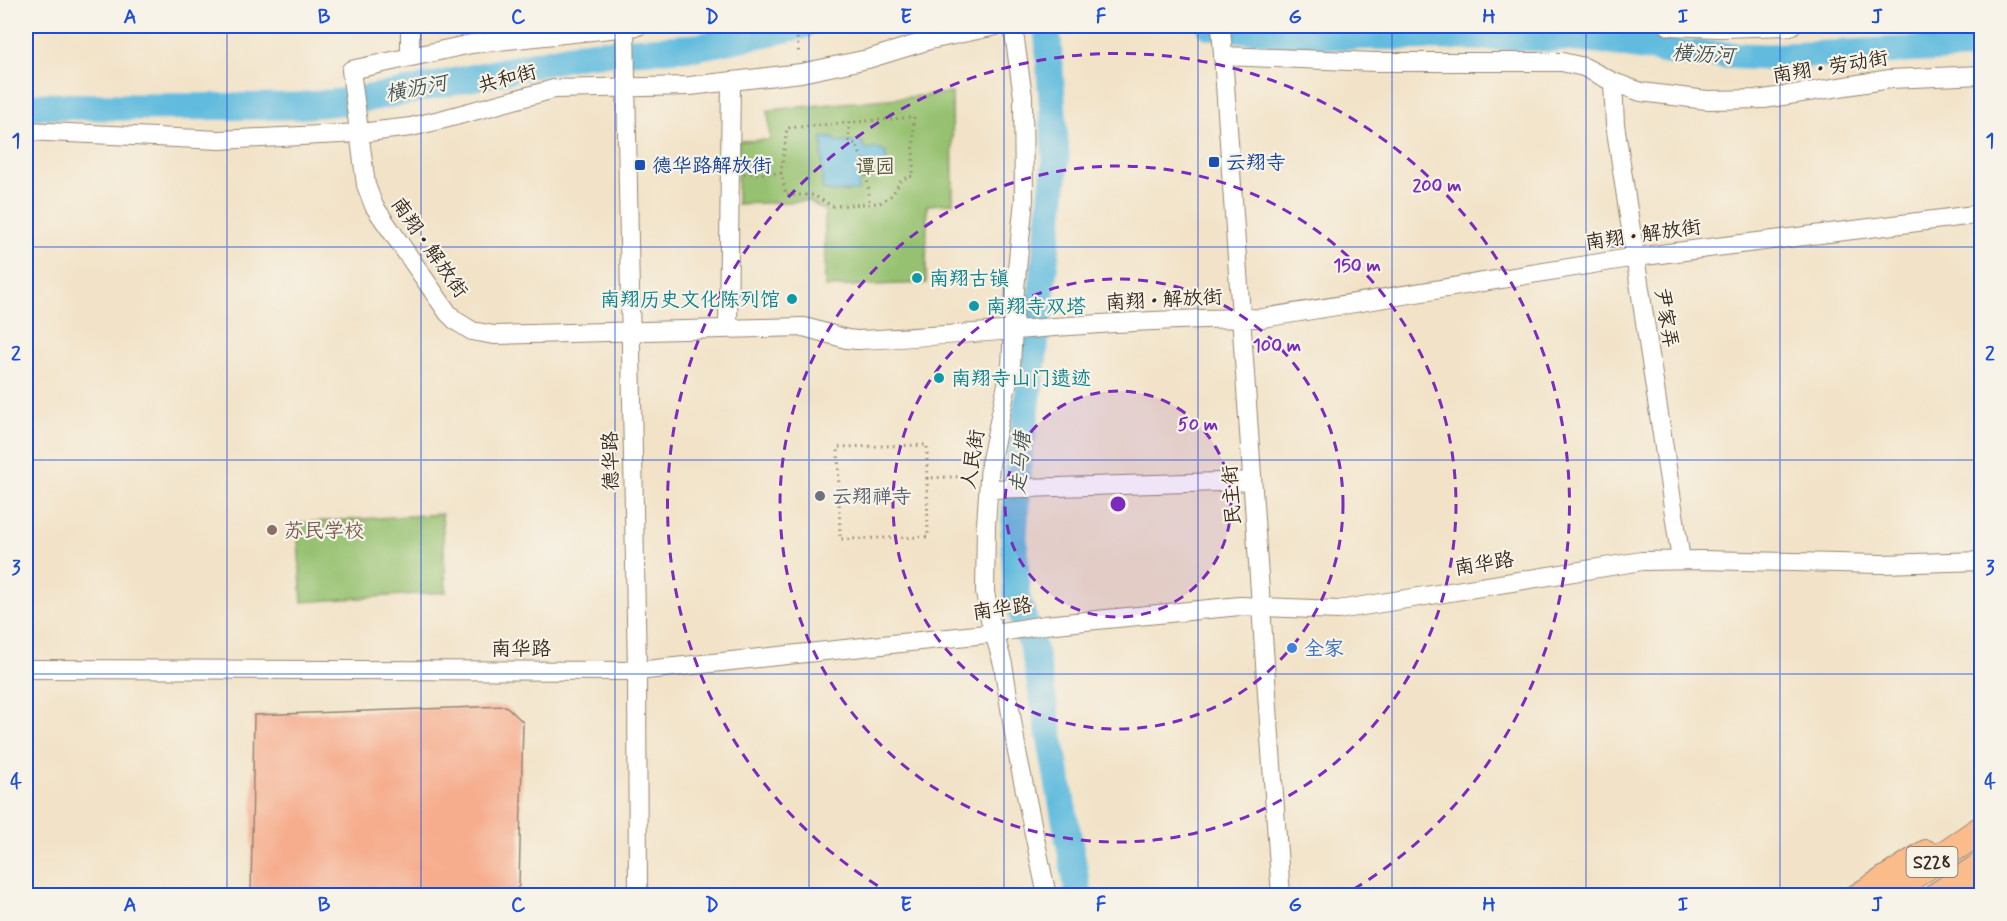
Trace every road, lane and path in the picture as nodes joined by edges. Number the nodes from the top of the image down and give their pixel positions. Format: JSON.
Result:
{"nodes":[{"id":1,"x":410,"y":26,"type":"edge"},
{"id":2,"x":625,"y":26,"type":"edge"},
{"id":3,"x":638,"y":26,"type":"edge"},
{"id":4,"x":796,"y":26,"type":"edge"},
{"id":5,"x":996,"y":26,"type":"edge"},
{"id":6,"x":1013,"y":26,"type":"edge"},
{"id":7,"x":1221,"y":26,"type":"edge"},
{"id":8,"x":1669,"y":26,"type":"edge"},
{"id":9,"x":1791,"y":26,"type":"edge"},
{"id":10,"x":798,"y":50,"type":"dead end"},
{"id":11,"x":410,"y":56,"type":"junction"},
{"id":12,"x":1224,"y":56,"type":"junction"},
{"id":13,"x":1982,"y":75,"type":"edge"},
{"id":14,"x":731,"y":81,"type":"junction"},
{"id":15,"x":1613,"y":82,"type":"junction"},
{"id":16,"x":626,"y":89,"type":"junction"},
{"id":17,"x":849,"y":122,"type":"junction"},
{"id":18,"x":359,"y":126,"type":"junction"},
{"id":19,"x":26,"y":131,"type":"edge"},
{"id":20,"x":782,"y":173,"type":"junction"},
{"id":21,"x":730,"y":174,"type":"junction"},
{"id":22,"x":869,"y":203,"type":"junction"},
{"id":23,"x":1982,"y":214,"type":"edge"},
{"id":24,"x":1636,"y":257,"type":"junction"},
{"id":25,"x":1241,"y":318,"type":"junction"},
{"id":26,"x":728,"y":329,"type":"junction"},
{"id":27,"x":1030,"y":330,"type":"junction"},
{"id":28,"x":629,"y":332,"type":"junction"},
{"id":29,"x":927,"y":478,"type":"junction"},
{"id":30,"x":1252,"y":481,"type":"junction"},
{"id":31,"x":994,"y":485,"type":"junction"},
{"id":32,"x":1681,"y":560,"type":"junction"},
{"id":33,"x":1982,"y":561,"type":"edge"},
{"id":34,"x":1261,"y":605,"type":"junction"},
{"id":35,"x":1003,"y":631,"type":"junction"},
{"id":36,"x":26,"y":669,"type":"edge"},
{"id":37,"x":636,"y":671,"type":"junction"},
{"id":38,"x":1982,"y":817,"type":"edge"},
{"id":39,"x":1982,"y":829,"type":"edge"},
{"id":40,"x":1982,"y":865,"type":"edge"},
{"id":41,"x":1982,"y":888,"type":"edge"},
{"id":42,"x":638,"y":896,"type":"edge"},
{"id":43,"x":1047,"y":896,"type":"edge"},
{"id":44,"x":1281,"y":896,"type":"edge"},
{"id":45,"x":1857,"y":896,"type":"edge"},
{"id":46,"x":1883,"y":896,"type":"edge"},
{"id":47,"x":1937,"y":896,"type":"edge"},
{"id":48,"x":1969,"y":896,"type":"edge"}],
"edges":[{"from":1,"to":11,"type":"street"},
{"from":2,"to":3,"type":"street"},
{"from":2,"to":11,"type":"street"},
{"from":2,"to":16,"type":"street","name":"德华路"},
{"from":4,"to":10,"type":"path"},
{"from":5,"to":14,"type":"street","name":"共和街"},
{"from":6,"to":27,"type":"street","name":"人民街"},
{"from":7,"to":12,"type":"street","name":"民主街"},
{"from":8,"to":9,"type":"street"},
{"from":11,"to":18,"type":"street","name":"南翔 • 解放街"},
{"from":12,"to":15,"type":"street","name":"南翔 • 劳动街"},
{"from":12,"to":25,"type":"street","name":"民主街"},
{"from":13,"to":15,"type":"street","name":"南翔 • 劳动街"},
{"from":14,"to":16,"type":"street","name":"共和街"},
{"from":14,"to":21,"type":"street"},
{"from":15,"to":24,"type":"street","name":"尹家弄"},
{"from":16,"to":18,"type":"street","name":"共和街"},
{"from":16,"to":28,"type":"street","name":"德华路"},
{"from":17,"to":20,"type":"path"},
{"from":17,"to":22,"type":"path"},
{"from":17,"to":22,"type":"path"},
{"from":18,"to":19,"type":"street","name":"共和街"},
{"from":18,"to":28,"type":"street","name":"南翔 • 解放街"},
{"from":20,"to":21,"type":"path"},
{"from":20,"to":22,"type":"path"},
{"from":21,"to":26,"type":"street"},
{"from":23,"to":24,"type":"street","name":"南翔 • 解放街"},
{"from":24,"to":25,"type":"street","name":"南翔 • 解放街"},
{"from":24,"to":32,"type":"street","name":"尹家弄"},
{"from":25,"to":27,"type":"street","name":"南翔 • 解放街"},
{"from":25,"to":30,"type":"street","name":"民主街"},
{"from":26,"to":27,"type":"street","name":"南翔 • 解放街"},
{"from":26,"to":28,"type":"street","name":"南翔 • 解放街"},
{"from":27,"to":31,"type":"street","name":"人民街"},
{"from":28,"to":37,"type":"street","name":"德华路"},
{"from":29,"to":29,"type":"path"},
{"from":29,"to":31,"type":"path"},
{"from":30,"to":31,"type":"street"},
{"from":30,"to":34,"type":"street","name":"民主街"},
{"from":31,"to":35,"type":"street","name":"人民街"},
{"from":32,"to":33,"type":"street","name":"南华路"},
{"from":32,"to":34,"type":"street","name":"南华路"},
{"from":34,"to":35,"type":"street","name":"南华路"},
{"from":34,"to":44,"type":"street","name":"民主街"},
{"from":35,"to":37,"type":"street","name":"南华路"},
{"from":35,"to":43,"type":"street","name":"人民街"},
{"from":36,"to":37,"type":"street","name":"南华路"},
{"from":37,"to":42,"type":"street","name":"德华路"},
{"from":38,"to":45,"type":"main road"},
{"from":39,"to":46,"type":"highway","number":"S228"},
{"from":40,"to":47,"type":"highway","number":"S228"},
{"from":41,"to":48,"type":"main road"}]}
